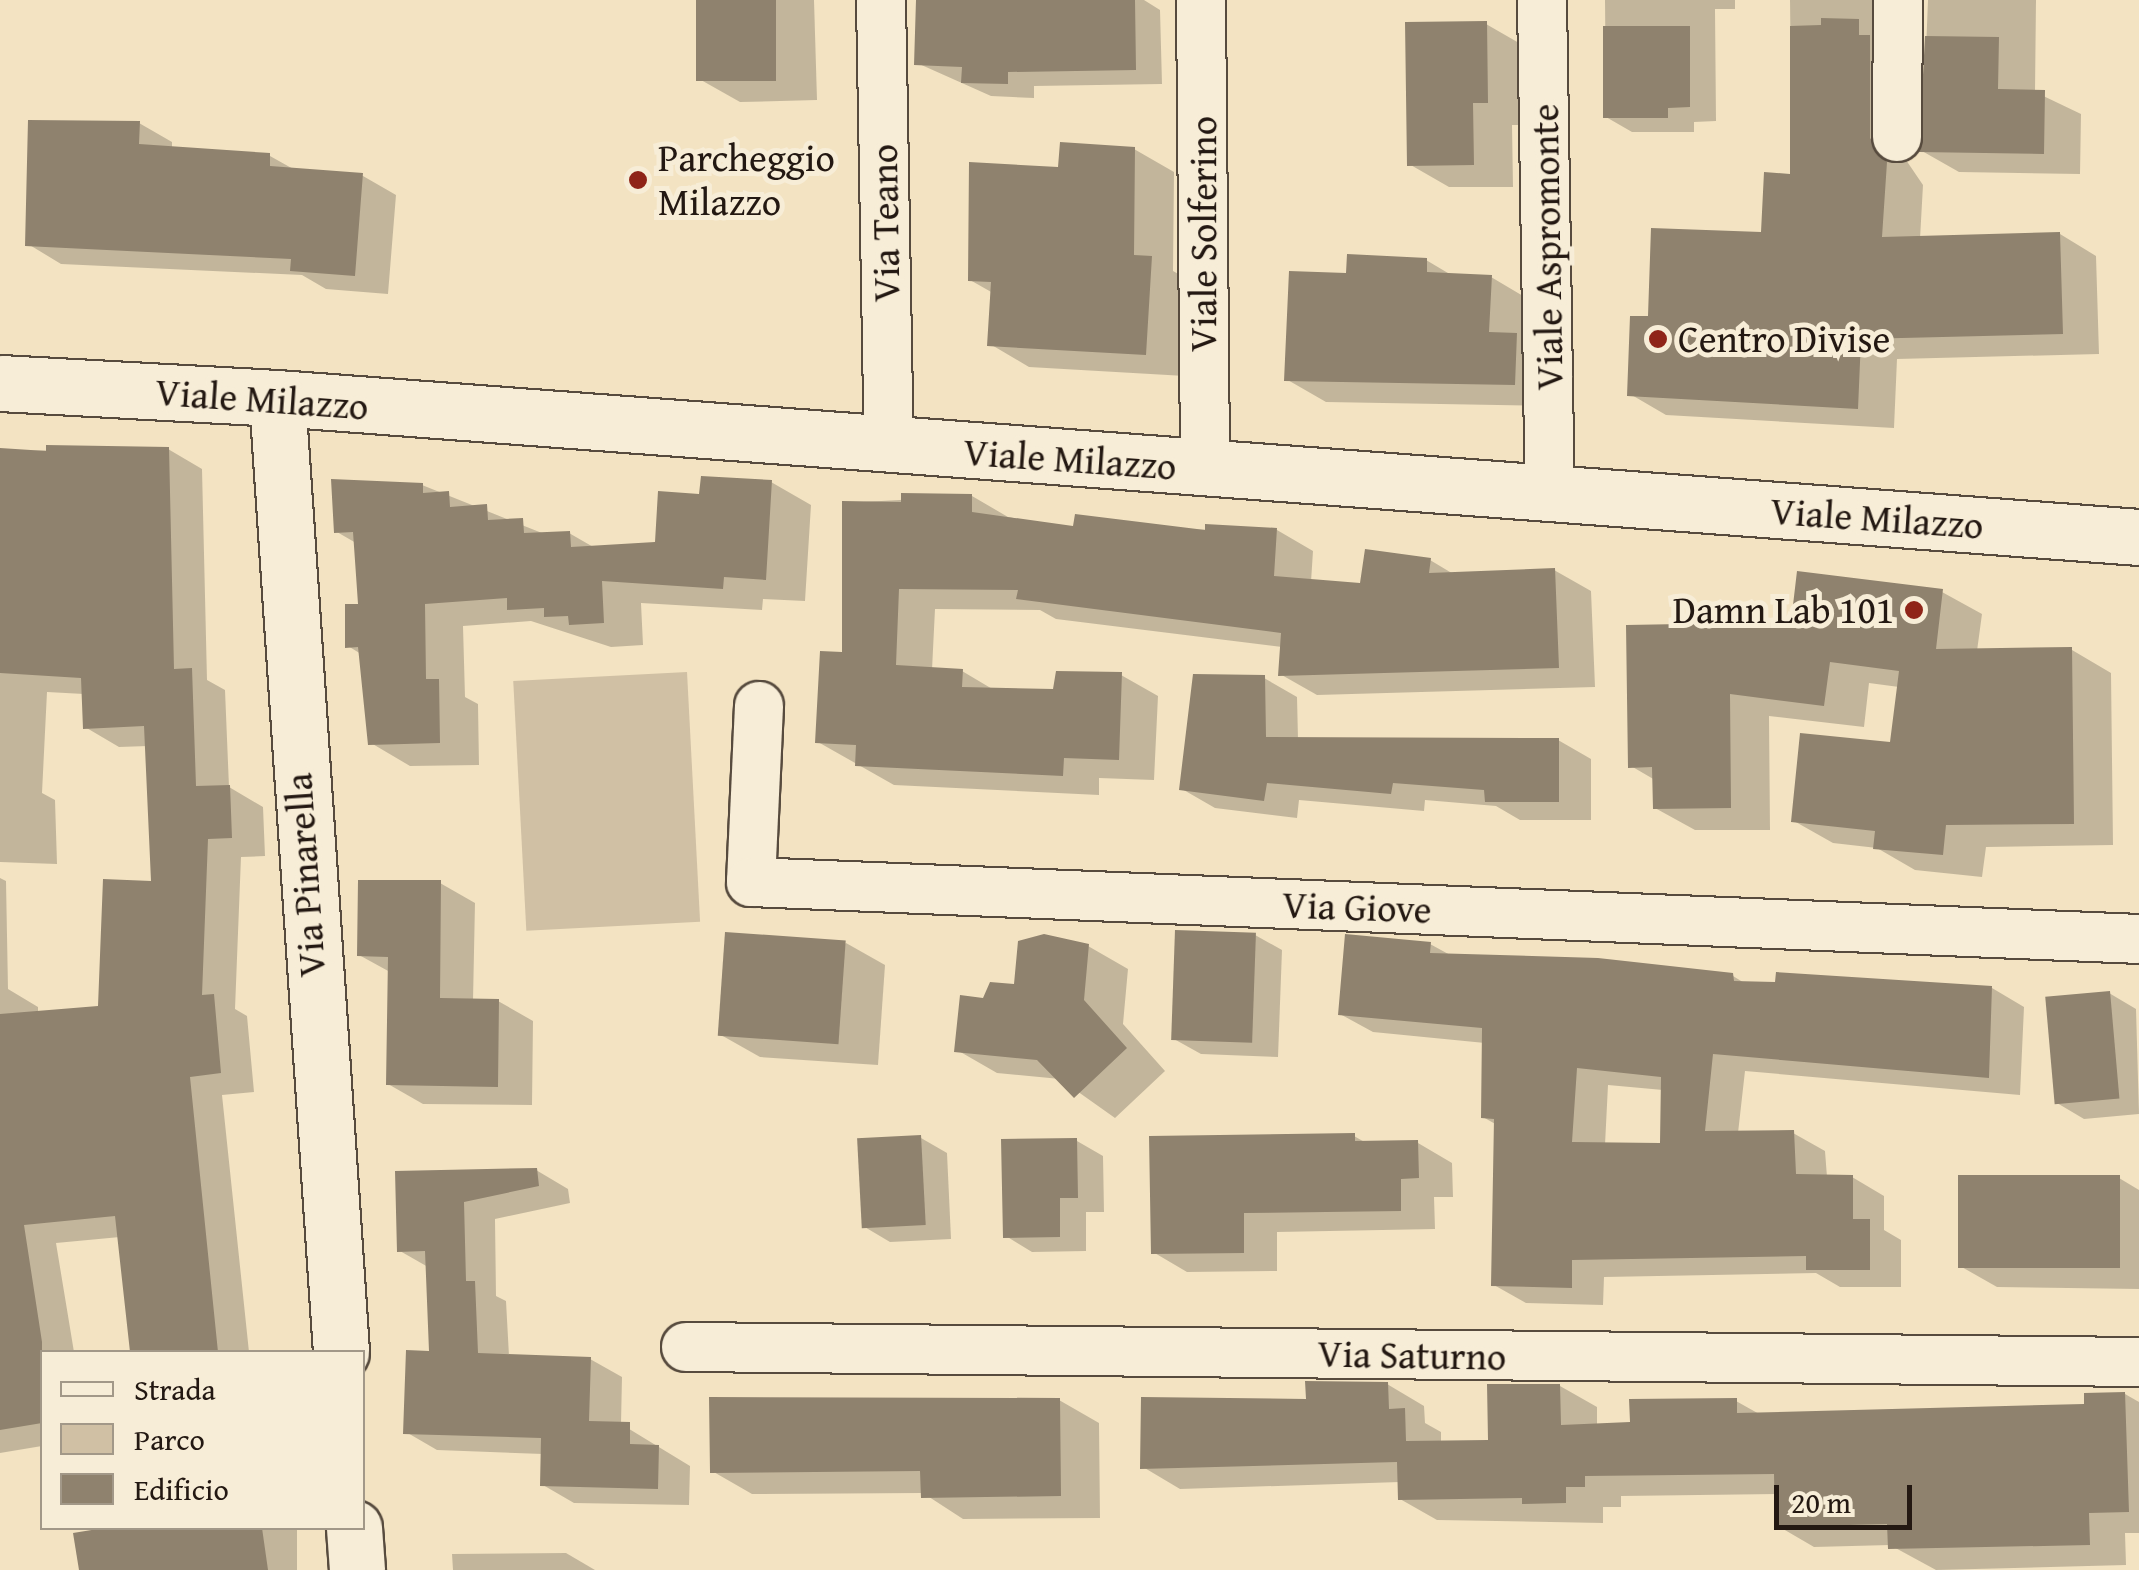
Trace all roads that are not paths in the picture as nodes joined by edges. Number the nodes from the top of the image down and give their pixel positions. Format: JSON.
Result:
{"nodes":[{"id":1,"x":880,"y":0,"type":"edge"},
{"id":2,"x":1201,"y":0,"type":"edge"},
{"id":3,"x":1542,"y":0,"type":"edge"},
{"id":4,"x":1898,"y":0,"type":"edge"},
{"id":5,"x":1897,"y":137,"type":"dead end"},
{"id":6,"x":0,"y":383,"type":"edge"},
{"id":7,"x":277,"y":398,"type":"junction"},
{"id":8,"x":889,"y":446,"type":"junction"},
{"id":9,"x":1205,"y":468,"type":"junction"},
{"id":10,"x":1550,"y":494,"type":"junction"},
{"id":11,"x":2139,"y":537,"type":"edge"},
{"id":12,"x":759,"y":706,"type":"dead end"},
{"id":13,"x":2139,"y":938,"type":"edge"},
{"id":14,"x":686,"y":1347,"type":"dead end"},
{"id":15,"x":341,"y":1350,"type":"edge"},
{"id":16,"x":2139,"y":1362,"type":"edge"},
{"id":17,"x":354,"y":1530,"type":"edge"},
{"id":18,"x":357,"y":1570,"type":"edge"}],
"edges":[{"from":1,"to":8,"type":"street","name":"Via Teano"},
{"from":2,"to":9,"type":"street","name":"Viale Solferino"},
{"from":3,"to":10,"type":"street","name":"Viale Aspromonte"},
{"from":4,"to":5,"type":"street"},
{"from":6,"to":7,"type":"street","name":"Viale Milazzo"},
{"from":7,"to":8,"type":"street","name":"Viale Milazzo"},
{"from":7,"to":15,"type":"street","name":"Via Pinarella"},
{"from":8,"to":9,"type":"street","name":"Viale Milazzo"},
{"from":9,"to":10,"type":"street","name":"Viale Milazzo"},
{"from":10,"to":11,"type":"street","name":"Viale Milazzo"},
{"from":12,"to":13,"type":"street","name":"Via Giove"},
{"from":14,"to":16,"type":"street","name":"Via Saturno"},
{"from":17,"to":18,"type":"street"}]}
